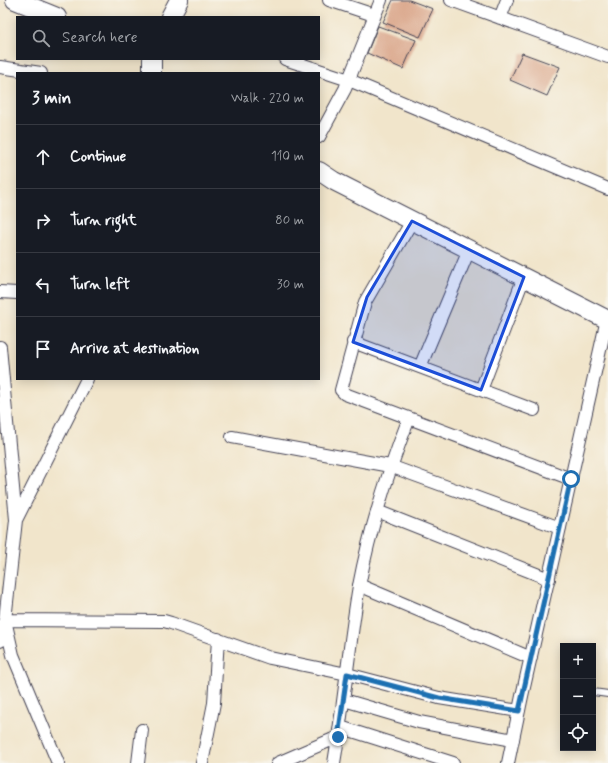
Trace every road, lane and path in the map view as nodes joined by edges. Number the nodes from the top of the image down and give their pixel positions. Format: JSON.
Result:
{"nodes":[{"id":1,"x":15,"y":0,"type":"edge"},
{"id":2,"x":178,"y":0,"type":"edge"},
{"id":3,"x":329,"y":0,"type":"edge"},
{"id":4,"x":380,"y":0,"type":"edge"},
{"id":5,"x":452,"y":0,"type":"edge"},
{"id":6,"x":507,"y":0,"type":"edge"},
{"id":7,"x":374,"y":15,"type":"junction"},
{"id":8,"x":55,"y":16,"type":"edge"},
{"id":9,"x":170,"y":16,"type":"edge"},
{"id":10,"x":500,"y":18,"type":"junction"},
{"id":11,"x":608,"y":56,"type":"edge"},
{"id":12,"x":150,"y":60,"type":"edge"},
{"id":13,"x":151,"y":60,"type":"edge"},
{"id":14,"x":288,"y":60,"type":"edge"},
{"id":15,"x":0,"y":67,"type":"edge"},
{"id":16,"x":35,"y":72,"type":"edge"},
{"id":17,"x":144,"y":72,"type":"edge"},
{"id":18,"x":152,"y":72,"type":"edge"},
{"id":19,"x":349,"y":80,"type":"junction"},
{"id":20,"x":320,"y":135,"type":"edge"},
{"id":21,"x":320,"y":172,"type":"edge"},
{"id":22,"x":608,"y":189,"type":"edge"},
{"id":23,"x":412,"y":221,"type":"junction"},
{"id":24,"x":469,"y":250,"type":"junction"},
{"id":25,"x":524,"y":277,"type":"junction"},
{"id":26,"x":0,"y":292,"type":"edge"},
{"id":27,"x":16,"y":293,"type":"edge"},
{"id":28,"x":608,"y":320,"type":"edge"},
{"id":29,"x":354,"y":342,"type":"junction"},
{"id":30,"x":0,"y":348,"type":"edge"},
{"id":31,"x":420,"y":367,"type":"junction"},
{"id":32,"x":86,"y":380,"type":"edge"},
{"id":33,"x":481,"y":390,"type":"junction"},
{"id":34,"x":534,"y":410,"type":"dead end"},
{"id":35,"x":409,"y":418,"type":"junction"},
{"id":36,"x":232,"y":437,"type":"dead end"},
{"id":37,"x":390,"y":466,"type":"junction"},
{"id":38,"x":571,"y":479,"type":"junction"},
{"id":39,"x":377,"y":511,"type":"junction"},
{"id":40,"x":16,"y":520,"type":"junction"},
{"id":41,"x":560,"y":528,"type":"junction"},
{"id":42,"x":549,"y":579,"type":"junction"},
{"id":43,"x":360,"y":585,"type":"junction"},
{"id":44,"x":5,"y":620,"type":"junction"},
{"id":45,"x":218,"y":639,"type":"junction"},
{"id":46,"x":0,"y":641,"type":"edge"},
{"id":47,"x":531,"y":658,"type":"junction"},
{"id":48,"x":347,"y":674,"type":"junction"},
{"id":49,"x":596,"y":692,"type":"edge"},
{"id":50,"x":608,"y":694,"type":"edge"},
{"id":51,"x":344,"y":700,"type":"junction"},
{"id":52,"x":519,"y":711,"type":"junction"},
{"id":53,"x":142,"y":730,"type":"dead end"},
{"id":54,"x":339,"y":732,"type":"junction"},
{"id":55,"x":513,"y":740,"type":"junction"},
{"id":56,"x":338,"y":762,"type":"edge"},
{"id":57,"x":58,"y":763,"type":"edge"},
{"id":58,"x":138,"y":763,"type":"edge"},
{"id":59,"x":202,"y":763,"type":"edge"},
{"id":60,"x":278,"y":763,"type":"edge"},
{"id":61,"x":453,"y":763,"type":"edge"},
{"id":62,"x":508,"y":763,"type":"edge"}],
"edges":[{"from":1,"to":8,"type":"street"},
{"from":2,"to":9,"type":"street"},
{"from":3,"to":7,"type":"street"},
{"from":4,"to":7,"type":"street"},
{"from":5,"to":10,"type":"street"},
{"from":6,"to":10,"type":"street"},
{"from":7,"to":19,"type":"street"},
{"from":10,"to":11,"type":"street"},
{"from":12,"to":17,"type":"street"},
{"from":13,"to":18,"type":"street"},
{"from":14,"to":19,"type":"street"},
{"from":15,"to":16,"type":"street"},
{"from":19,"to":20,"type":"street"},
{"from":19,"to":22,"type":"street"},
{"from":21,"to":23,"type":"street"},
{"from":23,"to":24,"type":"street"},
{"from":23,"to":29,"type":"street"},
{"from":24,"to":25,"type":"street"},
{"from":24,"to":31,"type":"street"},
{"from":25,"to":28,"type":"street"},
{"from":25,"to":33,"type":"street"},
{"from":26,"to":27,"type":"street"},
{"from":28,"to":38,"type":"street"},
{"from":29,"to":31,"type":"street"},
{"from":29,"to":35,"type":"street"},
{"from":30,"to":40,"type":"street"},
{"from":31,"to":33,"type":"street"},
{"from":32,"to":40,"type":"street"},
{"from":33,"to":34,"type":"street"},
{"from":35,"to":37,"type":"street"},
{"from":35,"to":38,"type":"street"},
{"from":36,"to":37,"type":"street"},
{"from":37,"to":39,"type":"street"},
{"from":37,"to":41,"type":"street"},
{"from":38,"to":41,"type":"street"},
{"from":39,"to":42,"type":"street"},
{"from":39,"to":43,"type":"street"},
{"from":40,"to":44,"type":"street"},
{"from":41,"to":42,"type":"street"},
{"from":42,"to":47,"type":"street"},
{"from":43,"to":47,"type":"street"},
{"from":43,"to":48,"type":"street"},
{"from":44,"to":45,"type":"street"},
{"from":44,"to":46,"type":"street"},
{"from":44,"to":57,"type":"street"},
{"from":45,"to":48,"type":"street"},
{"from":45,"to":59,"type":"street"},
{"from":47,"to":52,"type":"street"},
{"from":48,"to":51,"type":"street"},
{"from":48,"to":52,"type":"street"},
{"from":49,"to":50,"type":"lane"},
{"from":51,"to":54,"type":"street"},
{"from":51,"to":55,"type":"street"},
{"from":52,"to":55,"type":"street"},
{"from":53,"to":58,"type":"street"},
{"from":54,"to":56,"type":"street"},
{"from":54,"to":60,"type":"street"},
{"from":54,"to":61,"type":"street"},
{"from":55,"to":62,"type":"street"}]}
